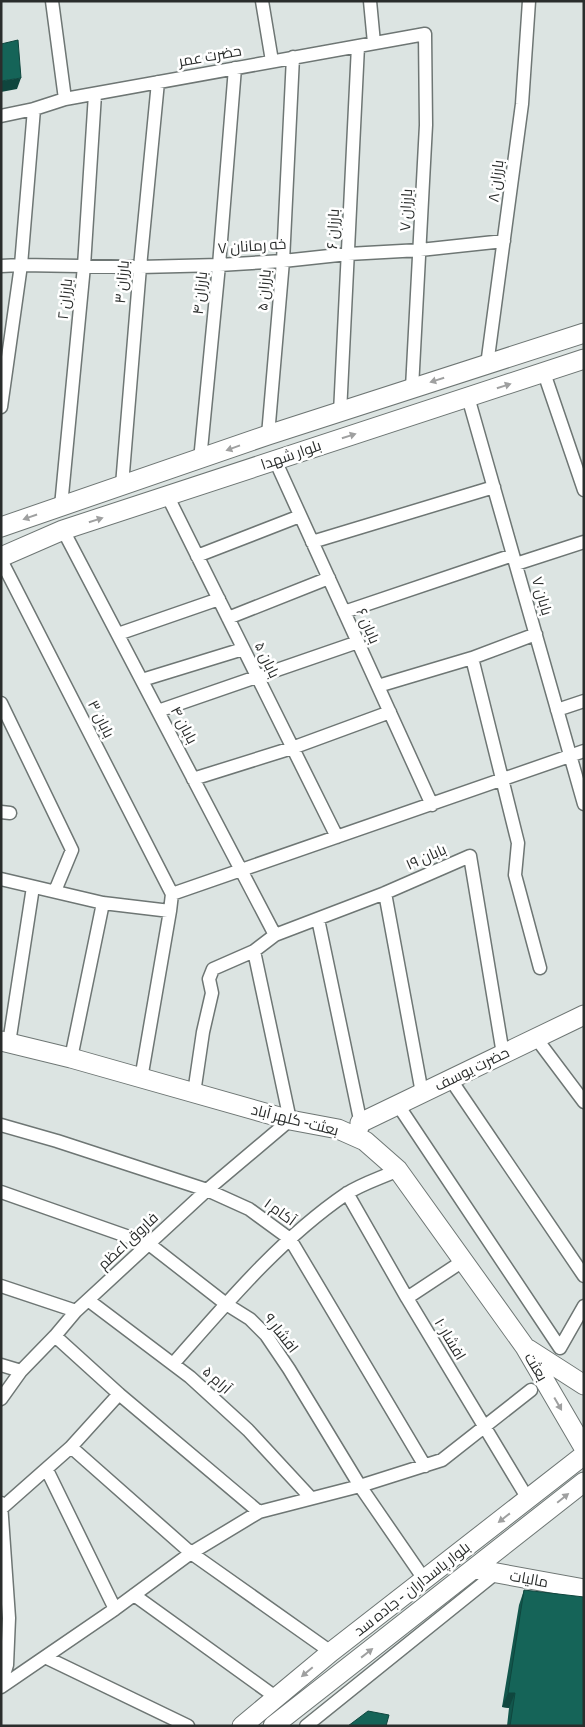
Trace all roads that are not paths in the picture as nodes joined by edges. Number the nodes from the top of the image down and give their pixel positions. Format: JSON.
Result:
{"nodes":[{"id":1,"x":52,"y":1,"type":"edge"},
{"id":2,"x":262,"y":1,"type":"edge"},
{"id":3,"x":370,"y":1,"type":"edge"},
{"id":4,"x":529,"y":1,"type":"edge"},
{"id":5,"x":425,"y":34,"type":"joint"},
{"id":6,"x":374,"y":43,"type":"junction"},
{"id":7,"x":358,"y":46,"type":"junction"},
{"id":8,"x":293,"y":57,"type":"junction"},
{"id":9,"x":272,"y":61,"type":"junction"},
{"id":10,"x":235,"y":68,"type":"junction"},
{"id":11,"x":158,"y":82,"type":"junction"},
{"id":12,"x":95,"y":94,"type":"junction"},
{"id":13,"x":66,"y":99,"type":"junction"},
{"id":14,"x":34,"y":109,"type":"junction"},
{"id":15,"x":1,"y":116,"type":"edge"},
{"id":16,"x":504,"y":241,"type":"junction"},
{"id":17,"x":420,"y":250,"type":"junction"},
{"id":18,"x":348,"y":254,"type":"junction"},
{"id":19,"x":283,"y":261,"type":"junction"},
{"id":20,"x":21,"y":265,"type":"junction"},
{"id":21,"x":219,"y":265,"type":"junction"},
{"id":22,"x":1,"y":266,"type":"edge"},
{"id":23,"x":84,"y":266,"type":"junction"},
{"id":24,"x":140,"y":267,"type":"junction"},
{"id":25,"x":584,"y":333,"type":"edge"},
{"id":26,"x":584,"y":359,"type":"edge"},
{"id":27,"x":487,"y":365,"type":"junction"},
{"id":28,"x":544,"y":373,"type":"junction"},
{"id":29,"x":412,"y":388,"type":"junction"},
{"id":30,"x":468,"y":397,"type":"junction"},
{"id":31,"x":1,"y":407,"type":"edge"},
{"id":32,"x":340,"y":413,"type":"junction"},
{"id":33,"x":268,"y":436,"type":"junction"},
{"id":34,"x":200,"y":460,"type":"junction"},
{"id":35,"x":275,"y":460,"type":"junction"},
{"id":36,"x":122,"y":485,"type":"junction"},
{"id":37,"x":494,"y":487,"type":"junction"},
{"id":38,"x":584,"y":490,"type":"edge"},
{"id":39,"x":168,"y":497,"type":"junction"},
{"id":40,"x":61,"y":506,"type":"junction"},
{"id":41,"x":300,"y":516,"type":"junction"},
{"id":42,"x":1,"y":527,"type":"edge"},
{"id":43,"x":64,"y":530,"type":"junction"},
{"id":44,"x":312,"y":542,"type":"junction"},
{"id":45,"x":584,"y":542,"type":"edge"},
{"id":46,"x":197,"y":556,"type":"junction"},
{"id":47,"x":1,"y":558,"type":"edge"},
{"id":48,"x":514,"y":560,"type":"junction"},
{"id":49,"x":329,"y":578,"type":"junction"},
{"id":50,"x":218,"y":599,"type":"junction"},
{"id":51,"x":344,"y":612,"type":"junction"},
{"id":52,"x":228,"y":618,"type":"junction"},
{"id":53,"x":118,"y":634,"type":"junction"},
{"id":54,"x":536,"y":634,"type":"junction"},
{"id":55,"x":358,"y":642,"type":"junction"},
{"id":56,"x":243,"y":649,"type":"junction"},
{"id":57,"x":472,"y":658,"type":"junction"},
{"id":58,"x":258,"y":678,"type":"junction"},
{"id":59,"x":142,"y":680,"type":"junction"},
{"id":60,"x":378,"y":686,"type":"junction"},
{"id":61,"x":584,"y":701,"type":"edge"},
{"id":62,"x":1,"y":703,"type":"edge"},
{"id":63,"x":557,"y":710,"type":"junction"},
{"id":64,"x":158,"y":711,"type":"junction"},
{"id":65,"x":390,"y":712,"type":"junction"},
{"id":66,"x":292,"y":748,"type":"junction"},
{"id":67,"x":584,"y":751,"type":"edge"},
{"id":68,"x":570,"y":756,"type":"junction"},
{"id":69,"x":193,"y":779,"type":"junction"},
{"id":70,"x":501,"y":781,"type":"junction"},
{"id":71,"x":584,"y":804,"type":"edge"},
{"id":72,"x":432,"y":805,"type":"junction"},
{"id":73,"x":337,"y":837,"type":"junction"},
{"id":74,"x":241,"y":870,"type":"junction"},
{"id":75,"x":1,"y":879,"type":"edge"},
{"id":76,"x":33,"y":887,"type":"junction"},
{"id":77,"x":55,"y":891,"type":"junction"},
{"id":78,"x":385,"y":893,"type":"junction"},
{"id":79,"x":172,"y":894,"type":"junction"},
{"id":80,"x":103,"y":903,"type":"junction"},
{"id":81,"x":170,"y":911,"type":"junction"},
{"id":82,"x":318,"y":919,"type":"junction"},
{"id":83,"x":275,"y":935,"type":"junction"},
{"id":84,"x":254,"y":951,"type":"junction"},
{"id":85,"x":540,"y":968,"type":"dead end"},
{"id":86,"x":584,"y":1015,"type":"edge"},
{"id":87,"x":536,"y":1038,"type":"junction"},
{"id":88,"x":5,"y":1042,"type":"edge"},
{"id":89,"x":503,"y":1054,"type":"junction"},
{"id":90,"x":71,"y":1058,"type":"junction"},
{"id":91,"x":141,"y":1079,"type":"junction"},
{"id":92,"x":451,"y":1080,"type":"junction"},
{"id":93,"x":194,"y":1093,"type":"junction"},
{"id":94,"x":422,"y":1093,"type":"junction"},
{"id":95,"x":584,"y":1102,"type":"edge"},
{"id":96,"x":398,"y":1105,"type":"junction"},
{"id":97,"x":290,"y":1120,"type":"junction"},
{"id":98,"x":360,"y":1123,"type":"junction"},
{"id":99,"x":1,"y":1125,"type":"edge"},
{"id":100,"x":365,"y":1142,"type":"junction"},
{"id":101,"x":398,"y":1170,"type":"junction"},
{"id":102,"x":207,"y":1190,"type":"junction"},
{"id":103,"x":1,"y":1192,"type":"edge"},
{"id":104,"x":347,"y":1193,"type":"junction"},
{"id":105,"x":290,"y":1239,"type":"junction"},
{"id":106,"x":149,"y":1244,"type":"junction"},
{"id":107,"x":463,"y":1261,"type":"junction"},
{"id":108,"x":584,"y":1276,"type":"edge"},
{"id":109,"x":1,"y":1286,"type":"edge"},
{"id":110,"x":407,"y":1298,"type":"junction"},
{"id":111,"x":88,"y":1300,"type":"junction"},
{"id":112,"x":226,"y":1304,"type":"junction"},
{"id":113,"x":584,"y":1306,"type":"edge"},
{"id":114,"x":76,"y":1311,"type":"junction"},
{"id":115,"x":55,"y":1336,"type":"junction"},
{"id":116,"x":524,"y":1346,"type":"junction"},
{"id":117,"x":173,"y":1364,"type":"junction"},
{"id":118,"x":1,"y":1365,"type":"edge"},
{"id":119,"x":21,"y":1371,"type":"junction"},
{"id":120,"x":584,"y":1385,"type":"edge"},
{"id":121,"x":531,"y":1390,"type":"dead end"},
{"id":122,"x":119,"y":1394,"type":"junction"},
{"id":123,"x":1,"y":1399,"type":"edge"},
{"id":124,"x":484,"y":1426,"type":"junction"},
{"id":125,"x":72,"y":1447,"type":"junction"},
{"id":126,"x":584,"y":1448,"type":"edge"},
{"id":127,"x":584,"y":1455,"type":"edge"},
{"id":128,"x":425,"y":1466,"type":"junction"},
{"id":129,"x":47,"y":1470,"type":"junction"},
{"id":130,"x":584,"y":1482,"type":"edge"},
{"id":131,"x":360,"y":1486,"type":"junction"},
{"id":132,"x":311,"y":1498,"type":"junction"},
{"id":133,"x":528,"y":1499,"type":"junction"},
{"id":134,"x":2,"y":1505,"type":"edge"},
{"id":135,"x":259,"y":1512,"type":"junction"},
{"id":136,"x":191,"y":1553,"type":"junction"},
{"id":137,"x":474,"y":1569,"type":"junction"},
{"id":138,"x":496,"y":1573,"type":"junction"},
{"id":139,"x":424,"y":1580,"type":"junction"},
{"id":140,"x":584,"y":1589,"type":"edge"},
{"id":141,"x":134,"y":1595,"type":"junction"},
{"id":142,"x":115,"y":1609,"type":"junction"},
{"id":143,"x":5,"y":1618,"type":"edge"},
{"id":144,"x":331,"y":1652,"type":"junction"},
{"id":145,"x":45,"y":1657,"type":"junction"},
{"id":146,"x":4,"y":1665,"type":"edge"},
{"id":147,"x":1,"y":1685,"type":"edge"},
{"id":148,"x":277,"y":1698,"type":"junction"},
{"id":149,"x":188,"y":1726,"type":"edge"},
{"id":150,"x":242,"y":1726,"type":"edge"},
{"id":151,"x":273,"y":1726,"type":"edge"},
{"id":152,"x":306,"y":1726,"type":"edge"}],
"edges":[{"from":1,"to":13,"type":"street"},
{"from":2,"to":9,"type":"street"},
{"from":3,"to":6,"type":"street"},
{"from":4,"to":16,"type":"street","name":"بارزان ۸"},
{"from":5,"to":6,"type":"street","name":"حضرت عمر"},
{"from":5,"to":17,"type":"street","name":"بارزان ۷"},
{"from":6,"to":7,"type":"street","name":"حضرت عمر"},
{"from":7,"to":8,"type":"street","name":"حضرت عمر"},
{"from":7,"to":18,"type":"street","name":"بارزان ۶"},
{"from":8,"to":9,"type":"street","name":"حضرت عمر"},
{"from":8,"to":19,"type":"street","name":"بارزان ۵"},
{"from":9,"to":10,"type":"street","name":"حضرت عمر"},
{"from":10,"to":11,"type":"street","name":"حضرت عمر"},
{"from":10,"to":21,"type":"street","name":"بارزان ۴"},
{"from":11,"to":12,"type":"street","name":"حضرت عمر"},
{"from":11,"to":24,"type":"street","name":"بارزان ۳"},
{"from":12,"to":13,"type":"street","name":"حضرت عمر"},
{"from":12,"to":23,"type":"street","name":"بارزان ۲"},
{"from":13,"to":14,"type":"street","name":"حضرت عمر"},
{"from":14,"to":15,"type":"street","name":"حضرت عمر"},
{"from":14,"to":20,"type":"street"},
{"from":16,"to":17,"type":"street","name":"خه رمانان ۷"},
{"from":16,"to":27,"type":"street","name":"بارزان ۸"},
{"from":17,"to":18,"type":"street","name":"خه رمانان ۷"},
{"from":17,"to":29,"type":"street","name":"بارزان ۷"},
{"from":18,"to":19,"type":"street","name":"خه رمانان ۷"},
{"from":18,"to":32,"type":"street","name":"بارزان ۶"},
{"from":19,"to":21,"type":"street","name":"خه رمانان ۷"},
{"from":19,"to":33,"type":"street","name":"بارزان ۵"},
{"from":20,"to":22,"type":"street","name":"خه رمانان ۷"},
{"from":20,"to":23,"type":"street","name":"خه رمانان ۷"},
{"from":20,"to":31,"type":"street"},
{"from":21,"to":24,"type":"street","name":"خه رمانان ۷"},
{"from":21,"to":34,"type":"street","name":"بارزان ۴"},
{"from":23,"to":24,"type":"street","name":"خه رمانان ۷"},
{"from":23,"to":40,"type":"street","name":"بارزان ۲"},
{"from":24,"to":36,"type":"street","name":"بارزان ۳"},
{"from":25,"to":27,"type":"main road","name":"بلوار شهدا"},
{"from":26,"to":28,"type":"main road","name":"بلوار شهدا"},
{"from":27,"to":29,"type":"main road","name":"بلوار شهدا","one_way":true},
{"from":30,"to":28,"type":"main road","name":"بلوار شهدا","one_way":true},
{"from":28,"to":38,"type":"street"},
{"from":29,"to":32,"type":"main road","name":"بلوار شهدا"},
{"from":35,"to":30,"type":"main road","name":"بلوار شهدا","one_way":true},
{"from":30,"to":37,"type":"street","name":"بابان ۷"},
{"from":32,"to":33,"type":"main road","name":"بلوار شهدا"},
{"from":33,"to":34,"type":"main road","name":"بلوار شهدا","one_way":true},
{"from":34,"to":36,"type":"main road","name":"بلوار شهدا"},
{"from":35,"to":39,"type":"main road","name":"بلوار شهدا"},
{"from":35,"to":41,"type":"street","name":"بابان ۶"},
{"from":36,"to":40,"type":"main road","name":"بلوار شهدا"},
{"from":37,"to":44,"type":"street"},
{"from":37,"to":48,"type":"street","name":"بابان ۷"},
{"from":43,"to":39,"type":"main road","name":"بلوار شهدا","one_way":true},
{"from":39,"to":46,"type":"street","name":"بابان ۵"},
{"from":40,"to":42,"type":"main road","name":"بلوار شهدا","one_way":true},
{"from":41,"to":44,"type":"street","name":"بابان ۶"},
{"from":41,"to":46,"type":"street"},
{"from":43,"to":47,"type":"main road","name":"بلوار شهدا"},
{"from":43,"to":53,"type":"street","name":"بابان ۴"},
{"from":44,"to":49,"type":"street","name":"بابان ۶"},
{"from":45,"to":48,"type":"street"},
{"from":46,"to":50,"type":"street","name":"بابان ۵"},
{"from":47,"to":79,"type":"street","name":"بابان ۳"},
{"from":48,"to":51,"type":"street"},
{"from":48,"to":54,"type":"street","name":"بابان ۷"},
{"from":49,"to":51,"type":"street","name":"بابان ۶"},
{"from":49,"to":52,"type":"street"},
{"from":50,"to":52,"type":"street","name":"بابان ۵"},
{"from":50,"to":53,"type":"street"},
{"from":51,"to":55,"type":"street","name":"بابان ۶"},
{"from":52,"to":56,"type":"street","name":"بابان ۵"},
{"from":53,"to":59,"type":"street","name":"بابان ۴"},
{"from":54,"to":57,"type":"street"},
{"from":54,"to":63,"type":"street","name":"بابان ۷"},
{"from":55,"to":58,"type":"street"},
{"from":55,"to":60,"type":"street","name":"بابان ۶"},
{"from":56,"to":58,"type":"street","name":"بابان ۵"},
{"from":56,"to":59,"type":"street"},
{"from":57,"to":60,"type":"street"},
{"from":57,"to":70,"type":"street"},
{"from":58,"to":64,"type":"street"},
{"from":58,"to":66,"type":"street","name":"بابان ۵"},
{"from":59,"to":64,"type":"street","name":"بابان ۴"},
{"from":60,"to":65,"type":"street","name":"بابان ۶"},
{"from":61,"to":63,"type":"street"},
{"from":62,"to":77,"type":"street"},
{"from":63,"to":68,"type":"street","name":"بابان ۷"},
{"from":64,"to":69,"type":"street","name":"بابان ۴"},
{"from":65,"to":66,"type":"street"},
{"from":65,"to":72,"type":"street","name":"بابان ۶"},
{"from":66,"to":69,"type":"street"},
{"from":66,"to":73,"type":"street","name":"بابان ۵"},
{"from":67,"to":68,"type":"street"},
{"from":68,"to":70,"type":"street"},
{"from":68,"to":71,"type":"street","name":"بابان ۷"},
{"from":69,"to":74,"type":"street","name":"بابان ۴"},
{"from":70,"to":72,"type":"street"},
{"from":70,"to":85,"type":"street"},
{"from":72,"to":73,"type":"street"},
{"from":73,"to":74,"type":"street"},
{"from":74,"to":79,"type":"street"},
{"from":74,"to":83,"type":"street","name":"بابان ۴"},
{"from":75,"to":76,"type":"street"},
{"from":76,"to":77,"type":"street"},
{"from":76,"to":88,"type":"street"},
{"from":77,"to":80,"type":"street"},
{"from":78,"to":82,"type":"street","name":"بابان ۱۹"},
{"from":78,"to":89,"type":"street","name":"بابان ۱۹"},
{"from":78,"to":94,"type":"street"},
{"from":79,"to":81,"type":"street"},
{"from":80,"to":81,"type":"street"},
{"from":80,"to":90,"type":"street"},
{"from":81,"to":91,"type":"street"},
{"from":82,"to":83,"type":"street","name":"بابان ۱۹"},
{"from":82,"to":98,"type":"street"},
{"from":83,"to":84,"type":"street","name":"بابان ۱۹"},
{"from":84,"to":93,"type":"street","name":"بابان ۱۹"},
{"from":84,"to":97,"type":"street"},
{"from":86,"to":87,"type":"main road","name":"حضرت یوسف"},
{"from":87,"to":89,"type":"main road","name":"حضرت یوسف"},
{"from":87,"to":95,"type":"street"},
{"from":88,"to":90,"type":"main road","name":"بعثت- کلهر آباد"},
{"from":89,"to":92,"type":"main road","name":"حضرت یوسف"},
{"from":90,"to":91,"type":"main road","name":"بعثت- کلهر آباد"},
{"from":91,"to":93,"type":"main road","name":"بعثت- کلهر آباد"},
{"from":92,"to":94,"type":"main road","name":"حضرت یوسف"},
{"from":92,"to":108,"type":"street"},
{"from":93,"to":97,"type":"main road","name":"بعثت- کلهر آباد"},
{"from":94,"to":96,"type":"main road","name":"حضرت یوسف"},
{"from":96,"to":98,"type":"main road","name":"حضرت یوسف"},
{"from":96,"to":113,"type":"street"},
{"from":97,"to":100,"type":"main road","name":"بعثت- کلهر آباد"},
{"from":97,"to":102,"type":"street","name":"فاروق اعظم"},
{"from":98,"to":100,"type":"street"},
{"from":99,"to":102,"type":"street","name":"آکام ۱"},
{"from":100,"to":101,"type":"main road","name":"بعثت- کلهر آباد"},
{"from":101,"to":104,"type":"street"},
{"from":101,"to":107,"type":"main road","name":"بعثت- کلهر آباد"},
{"from":102,"to":105,"type":"street","name":"آکام ۱"},
{"from":102,"to":106,"type":"street","name":"فاروق اعظم"},
{"from":103,"to":106,"type":"street","name":"افشار ۹"},
{"from":104,"to":105,"type":"street"},
{"from":104,"to":110,"type":"street","name":"افشار ۱۰"},
{"from":105,"to":112,"type":"street"},
{"from":105,"to":128,"type":"street","name":"آکام ۱"},
{"from":106,"to":111,"type":"street","name":"فاروق اعظم"},
{"from":106,"to":112,"type":"street","name":"افشار ۹"},
{"from":107,"to":110,"type":"street"},
{"from":107,"to":116,"type":"main road","name":"بعثت- کلهر آباد"},
{"from":109,"to":114,"type":"street"},
{"from":110,"to":124,"type":"street","name":"افشار ۱۰"},
{"from":111,"to":114,"type":"street","name":"فاروق اعظم"},
{"from":111,"to":117,"type":"street","name":"آرام ۵"},
{"from":112,"to":117,"type":"street"},
{"from":112,"to":131,"type":"street","name":"افشار ۹"},
{"from":114,"to":115,"type":"street","name":"فاروق اعظم"},
{"from":115,"to":119,"type":"street","name":"فاروق اعظم"},
{"from":115,"to":122,"type":"street"},
{"from":116,"to":120,"type":"main road","name":"بعثت"},
{"from":116,"to":126,"type":"main road","name":"بعثت","one_way":true},
{"from":117,"to":132,"type":"street","name":"آرام ۵"},
{"from":118,"to":119,"type":"street"},
{"from":119,"to":123,"type":"street","name":"فاروق اعظم"},
{"from":121,"to":124,"type":"street"},
{"from":122,"to":125,"type":"street"},
{"from":122,"to":135,"type":"street"},
{"from":124,"to":128,"type":"street"},
{"from":124,"to":133,"type":"street","name":"افشار ۱۰"},
{"from":125,"to":129,"type":"street"},
{"from":125,"to":136,"type":"street"},
{"from":127,"to":133,"type":"main road","name":"بلوار پاسداران - جاده سد"},
{"from":128,"to":131,"type":"street"},
{"from":129,"to":134,"type":"street"},
{"from":129,"to":142,"type":"street"},
{"from":137,"to":130,"type":"main road","name":"بلوار پاسداران - جاده سد","one_way":true},
{"from":131,"to":132,"type":"street"},
{"from":131,"to":139,"type":"street","name":"افشار ۹"},
{"from":132,"to":135,"type":"street"},
{"from":133,"to":139,"type":"main road","name":"بلوار پاسداران - جاده سد","one_way":true},
{"from":134,"to":143,"type":"street"},
{"from":135,"to":136,"type":"street"},
{"from":136,"to":141,"type":"street"},
{"from":136,"to":144,"type":"street"},
{"from":137,"to":138,"type":"main road","name":"مالیات"},
{"from":151,"to":137,"type":"main road","name":"بلوار پاسداران - جاده سد","one_way":true},
{"from":138,"to":140,"type":"main road","name":"مالیات"},
{"from":138,"to":152,"type":"street"},
{"from":139,"to":144,"type":"main road","name":"بلوار پاسداران - جاده سد"},
{"from":141,"to":142,"type":"street"},
{"from":141,"to":148,"type":"street"},
{"from":142,"to":145,"type":"street"},
{"from":143,"to":146,"type":"street"},
{"from":144,"to":148,"type":"main road","name":"بلوار پاسداران - جاده سد","one_way":true},
{"from":145,"to":147,"type":"street"},
{"from":145,"to":149,"type":"street"},
{"from":146,"to":147,"type":"street"},
{"from":148,"to":150,"type":"main road","name":"بلوار پاسداران - جاده سد"}]}
